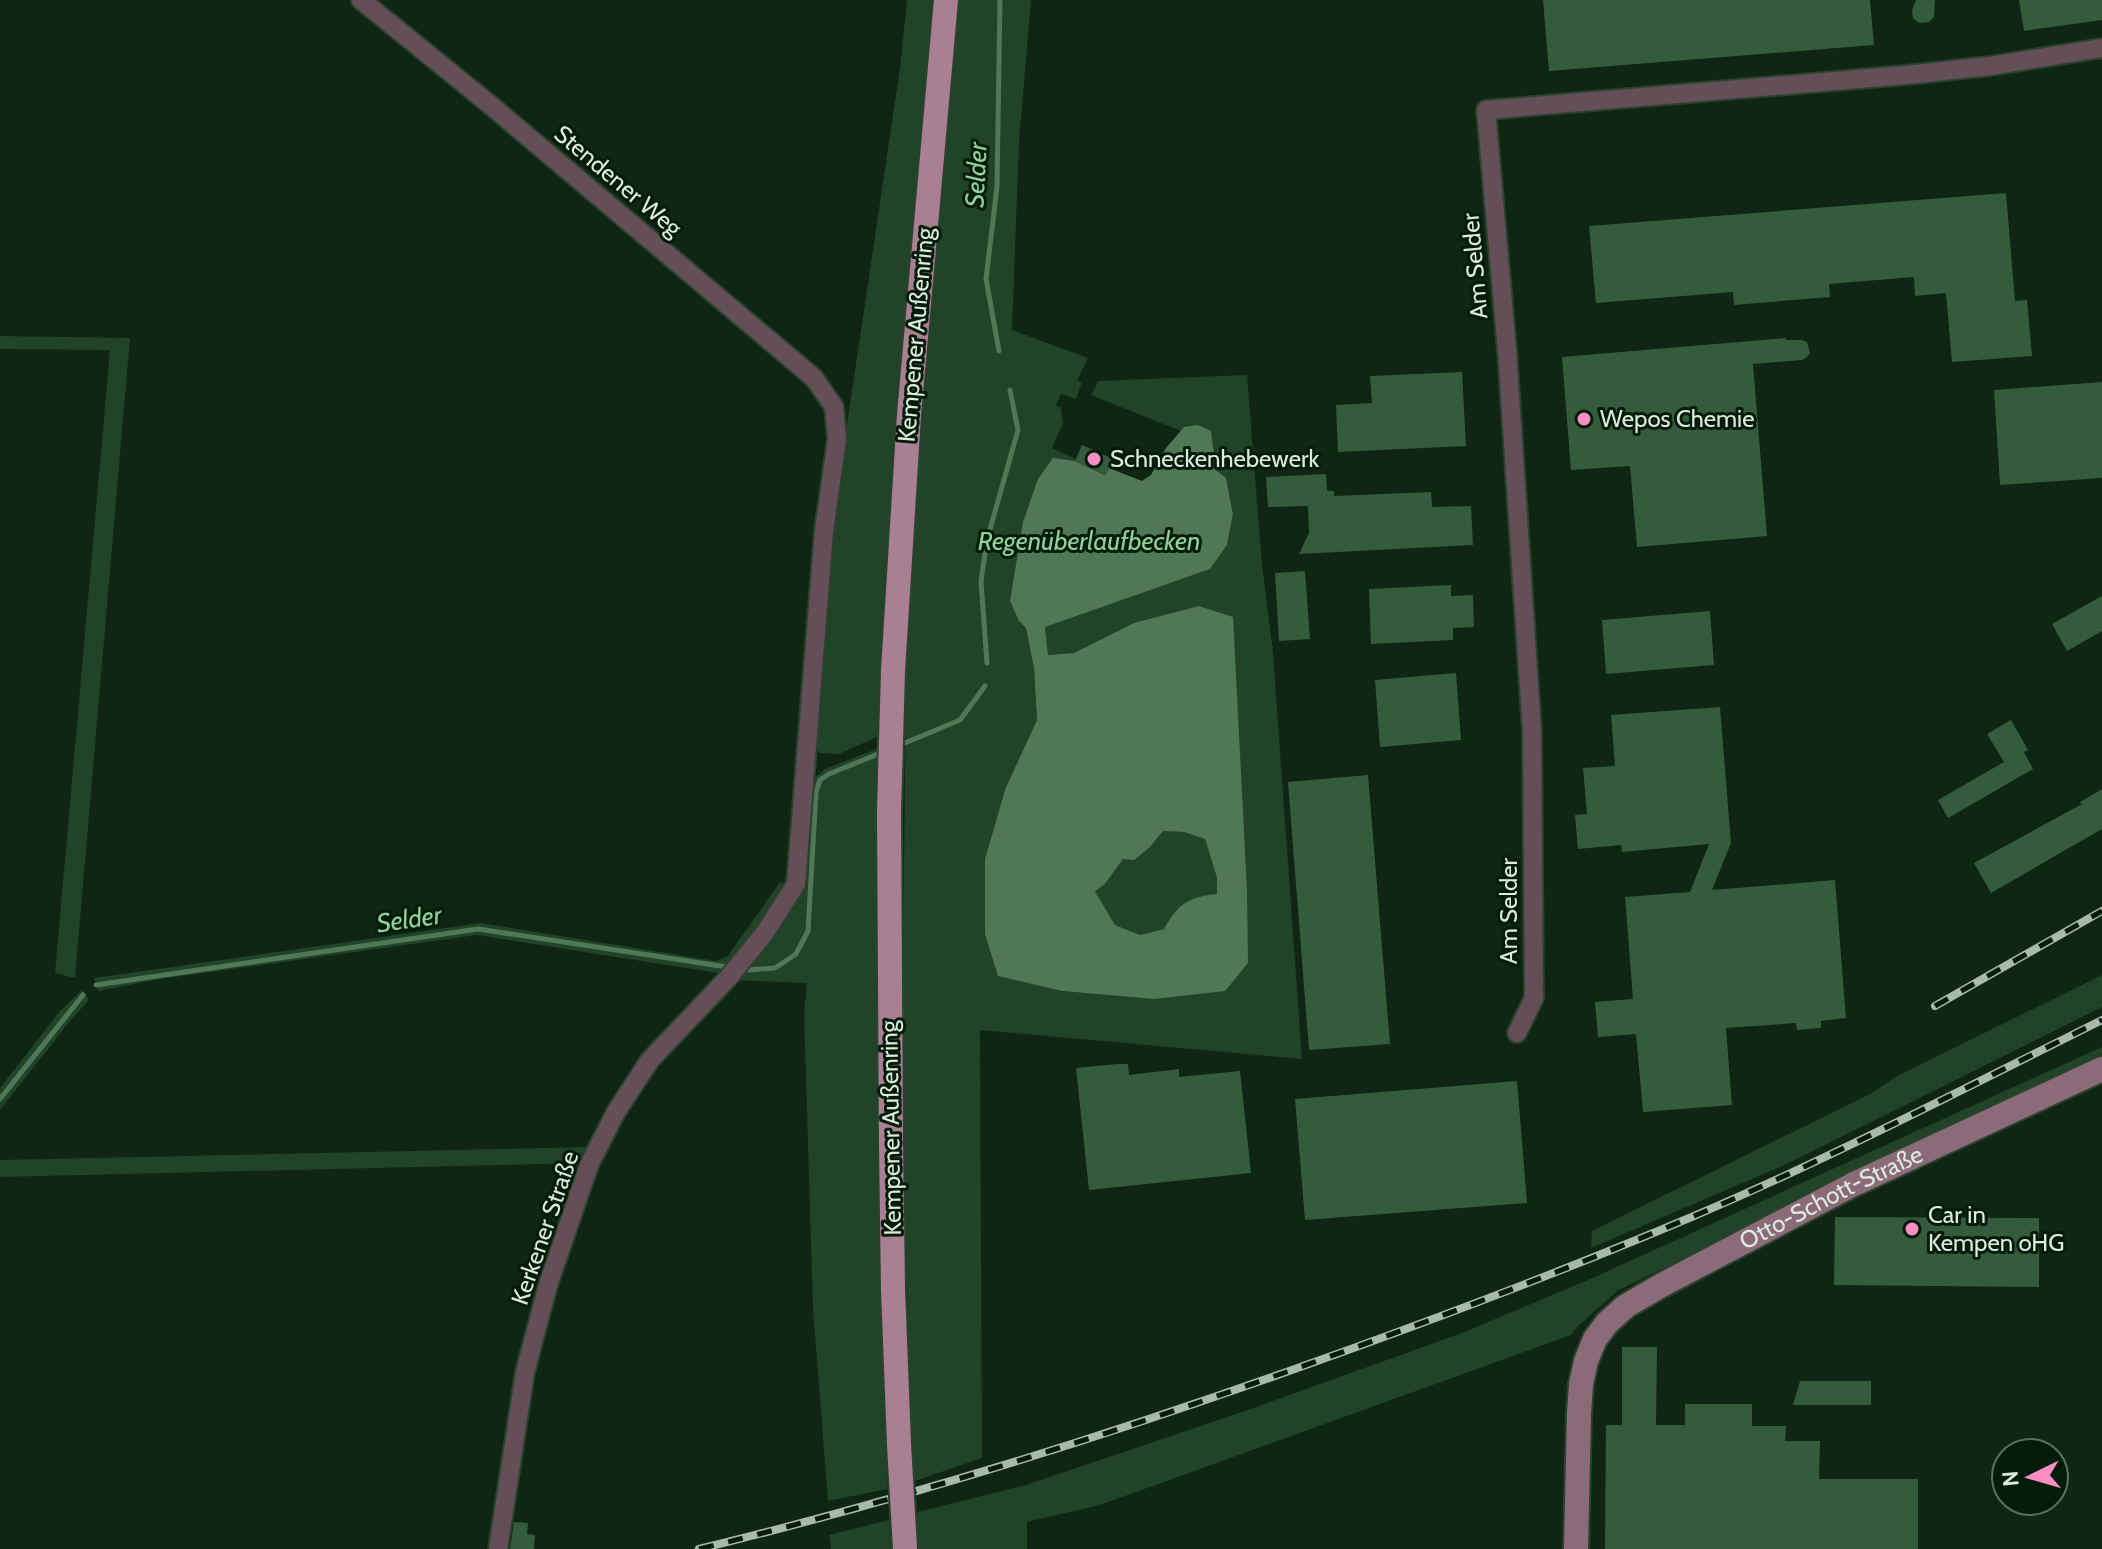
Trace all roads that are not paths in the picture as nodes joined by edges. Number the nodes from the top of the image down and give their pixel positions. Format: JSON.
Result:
{"nodes":[{"id":1,"x":361,"y":0,"type":"edge"},
{"id":2,"x":946,"y":0,"type":"edge"},
{"id":3,"x":2102,"y":48,"type":"edge"},
{"id":4,"x":834,"y":407,"type":"joint"},
{"id":5,"x":1517,"y":1033,"type":"dead end"},
{"id":6,"x":2102,"y":1069,"type":"edge"},
{"id":7,"x":498,"y":1549,"type":"edge"},
{"id":8,"x":905,"y":1549,"type":"edge"},
{"id":9,"x":1576,"y":1549,"type":"edge"}],
"edges":[{"from":1,"to":4,"type":"street","name":"Stendener Weg"},
{"from":2,"to":8,"type":"main road","name":"Kempener Außenring","bridge":true},
{"from":3,"to":5,"type":"street","name":"Am Selder"},
{"from":4,"to":7,"type":"street","name":"Kerkener Straße"},
{"from":6,"to":9,"type":"street","name":"Otto-Schott-Straße"}]}
